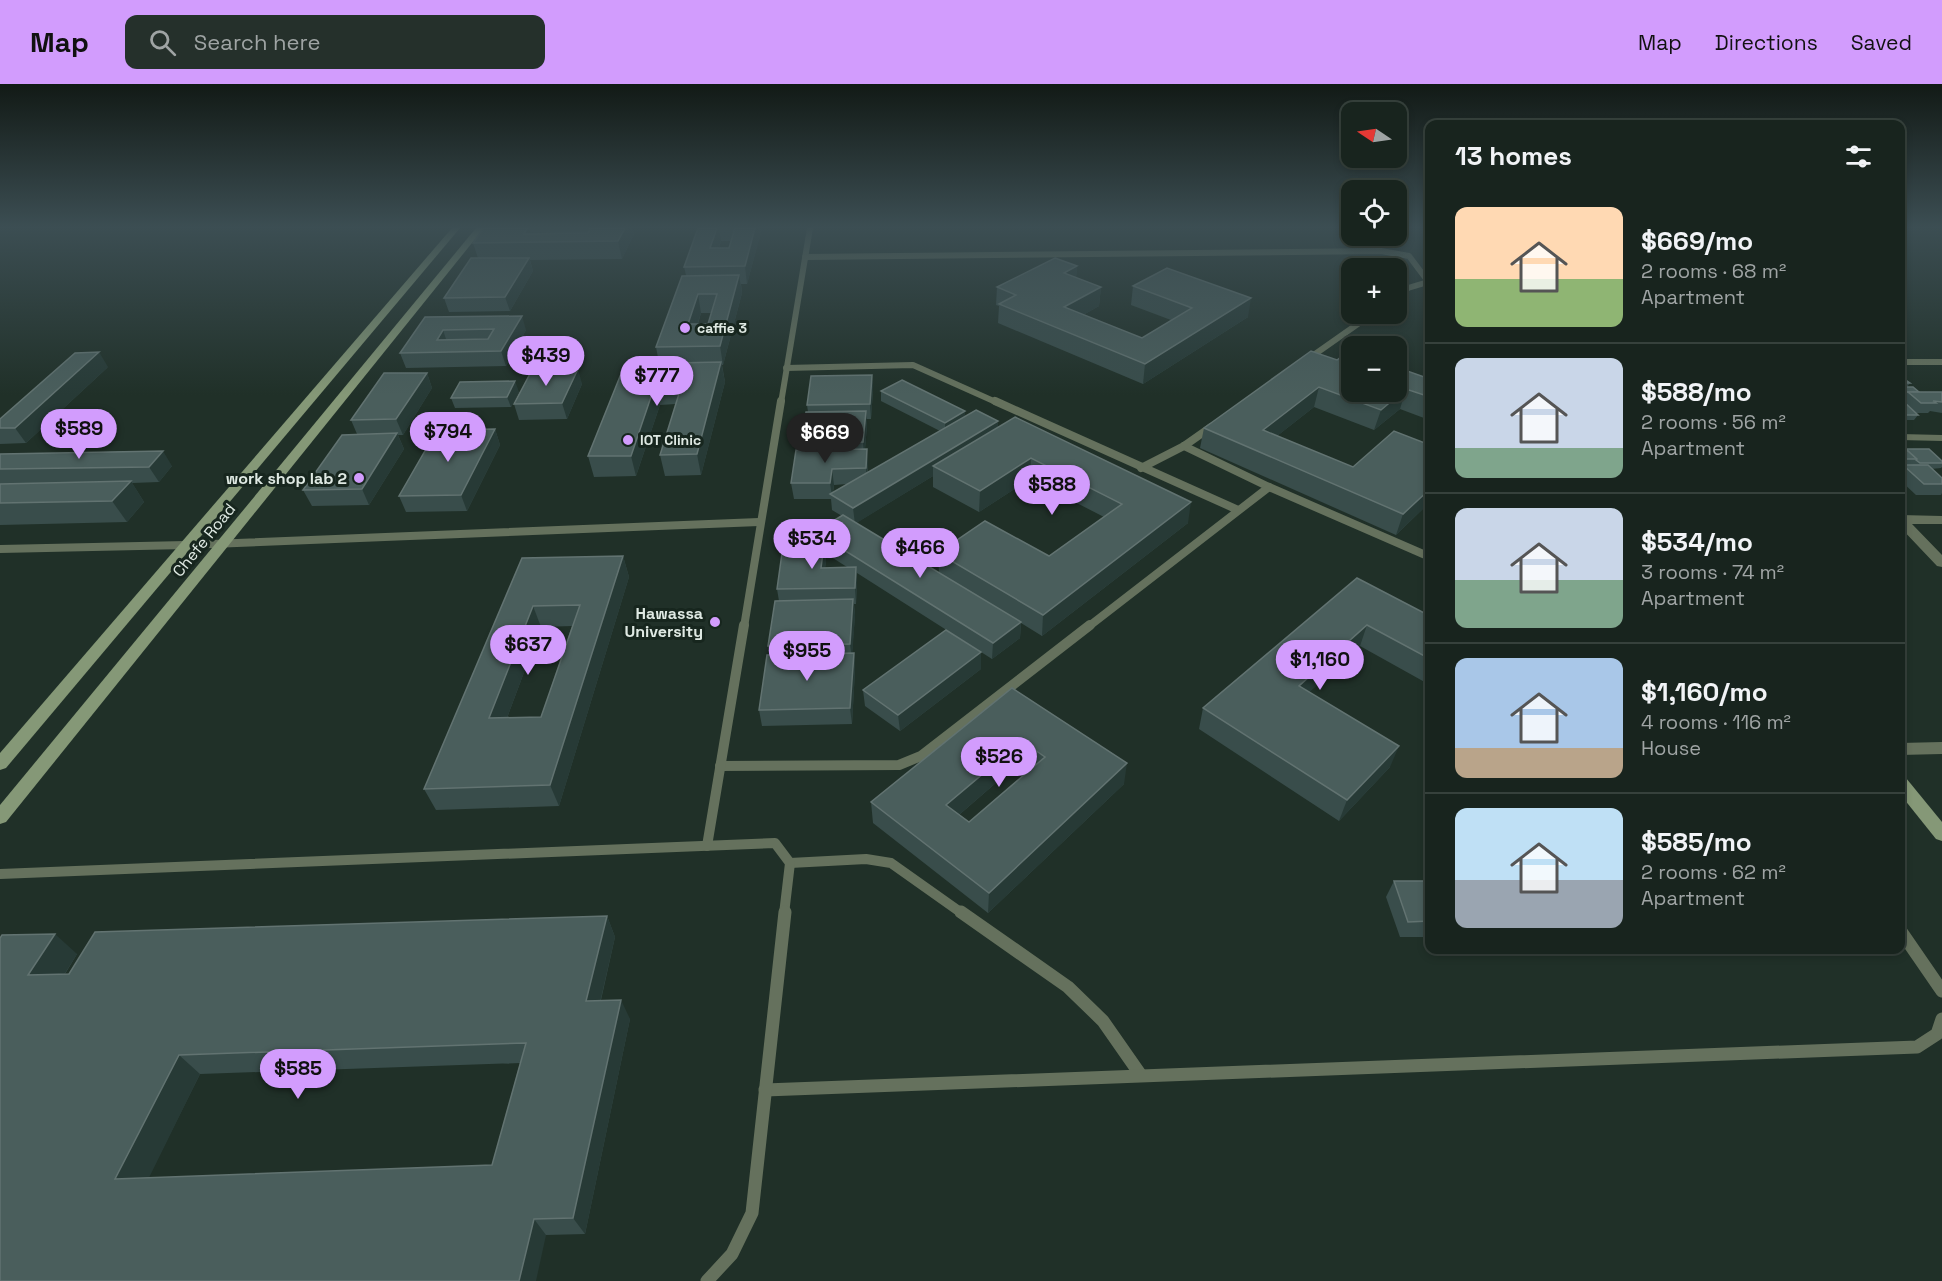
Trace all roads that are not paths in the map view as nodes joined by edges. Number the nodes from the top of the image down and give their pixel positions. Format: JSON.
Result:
{"nodes":[{"id":1,"x":408,"y":284,"type":"edge"},
{"id":2,"x":434,"y":284,"type":"edge"},
{"id":3,"x":800,"y":284,"type":"edge"},
{"id":4,"x":1425,"y":284,"type":"edge"},
{"id":5,"x":1407,"y":289,"type":"edge"},
{"id":6,"x":1358,"y":324,"type":"edge"},
{"id":7,"x":1905,"y":362,"type":"edge"},
{"id":8,"x":1942,"y":362,"type":"edge"},
{"id":9,"x":1299,"y":365,"type":"edge"},
{"id":10,"x":786,"y":368,"type":"junction"},
{"id":11,"x":1223,"y":419,"type":"edge"},
{"id":12,"x":1905,"y":437,"type":"edge"},
{"id":13,"x":1942,"y":438,"type":"edge"},
{"id":14,"x":1184,"y":446,"type":"junction"},
{"id":15,"x":1141,"y":468,"type":"junction"},
{"id":16,"x":1269,"y":487,"type":"junction"},
{"id":17,"x":1238,"y":510,"type":"junction"},
{"id":18,"x":1905,"y":519,"type":"edge"},
{"id":19,"x":1942,"y":520,"type":"edge"},
{"id":20,"x":759,"y":522,"type":"junction"},
{"id":21,"x":1905,"y":523,"type":"edge"},
{"id":22,"x":222,"y":544,"type":"junction"},
{"id":23,"x":186,"y":545,"type":"junction"},
{"id":24,"x":0,"y":549,"type":"edge"},
{"id":25,"x":1425,"y":555,"type":"edge"},
{"id":26,"x":1942,"y":563,"type":"edge"},
{"id":27,"x":1942,"y":748,"type":"edge"},
{"id":28,"x":1905,"y":749,"type":"edge"},
{"id":29,"x":0,"y":764,"type":"edge"},
{"id":30,"x":720,"y":766,"type":"junction"},
{"id":31,"x":1905,"y":788,"type":"edge"},
{"id":32,"x":0,"y":817,"type":"edge"},
{"id":33,"x":1942,"y":834,"type":"edge"},
{"id":34,"x":706,"y":846,"type":"junction"},
{"id":35,"x":790,"y":863,"type":"junction"},
{"id":36,"x":0,"y":874,"type":"edge"},
{"id":37,"x":1905,"y":937,"type":"edge"},
{"id":38,"x":1942,"y":991,"type":"edge"},
{"id":39,"x":1942,"y":1019,"type":"edge"},
{"id":40,"x":1140,"y":1074,"type":"junction"},
{"id":41,"x":765,"y":1090,"type":"junction"},
{"id":42,"x":707,"y":1281,"type":"edge"}],
"edges":[{"from":1,"to":23,"type":"street","name":"Chefe Road"},
{"from":2,"to":22,"type":"street","name":"Chefe Road"},
{"from":3,"to":10,"type":"lane"},
{"from":4,"to":5,"type":"lane"},
{"from":6,"to":9,"type":"lane"},
{"from":7,"to":8,"type":"street"},
{"from":10,"to":15,"type":"lane"},
{"from":10,"to":20,"type":"lane"},
{"from":11,"to":14,"type":"lane"},
{"from":12,"to":13,"type":"street"},
{"from":14,"to":15,"type":"lane"},
{"from":14,"to":16,"type":"lane"},
{"from":15,"to":17,"type":"lane"},
{"from":16,"to":17,"type":"lane"},
{"from":16,"to":25,"type":"lane"},
{"from":17,"to":30,"type":"lane"},
{"from":18,"to":19,"type":"street"},
{"from":20,"to":22,"type":"lane"},
{"from":20,"to":30,"type":"lane"},
{"from":21,"to":26,"type":"street"},
{"from":22,"to":23,"type":"lane"},
{"from":22,"to":32,"type":"street","name":"Chefe Road"},
{"from":23,"to":24,"type":"lane"},
{"from":23,"to":29,"type":"street","name":"Chefe Road"},
{"from":27,"to":28,"type":"street"},
{"from":30,"to":34,"type":"lane"},
{"from":31,"to":33,"type":"street"},
{"from":34,"to":35,"type":"lane"},
{"from":34,"to":36,"type":"lane"},
{"from":35,"to":40,"type":"lane"},
{"from":35,"to":41,"type":"lane"},
{"from":37,"to":38,"type":"lane"},
{"from":39,"to":40,"type":"lane"},
{"from":40,"to":41,"type":"lane"},
{"from":41,"to":42,"type":"lane"}]}
